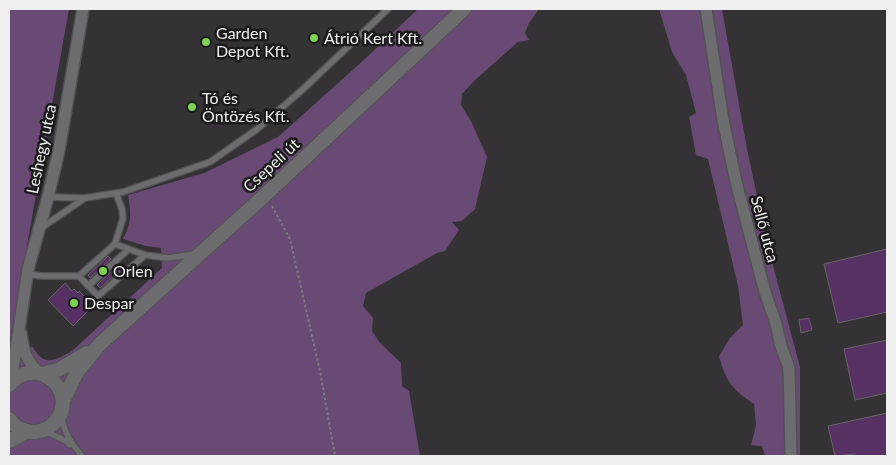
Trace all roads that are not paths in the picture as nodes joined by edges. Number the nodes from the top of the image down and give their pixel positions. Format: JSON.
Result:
{"nodes":[{"id":1,"x":83,"y":9,"type":"edge"},
{"id":2,"x":388,"y":9,"type":"edge"},
{"id":3,"x":464,"y":9,"type":"edge"},
{"id":4,"x":706,"y":9,"type":"edge"},
{"id":5,"x":116,"y":193,"type":"junction"},
{"id":6,"x":48,"y":196,"type":"junction"},
{"id":7,"x":85,"y":198,"type":"junction"},
{"id":8,"x":38,"y":230,"type":"junction"},
{"id":9,"x":114,"y":244,"type":"junction"},
{"id":10,"x":129,"y":250,"type":"junction"},
{"id":11,"x":199,"y":254,"type":"junction"},
{"id":12,"x":145,"y":255,"type":"junction"},
{"id":13,"x":27,"y":274,"type":"junction"},
{"id":14,"x":79,"y":276,"type":"junction"},
{"id":15,"x":88,"y":286,"type":"junction"},
{"id":16,"x":23,"y":295,"type":"junction"},
{"id":17,"x":100,"y":344,"type":"junction"},
{"id":18,"x":41,"y":374,"type":"junction"},
{"id":19,"x":10,"y":384,"type":"edge"},
{"id":20,"x":62,"y":406,"type":"junction"},
{"id":21,"x":9,"y":419,"type":"edge"},
{"id":22,"x":43,"y":430,"type":"junction"},
{"id":23,"x":28,"y":431,"type":"junction"},
{"id":24,"x":9,"y":441,"type":"edge"},
{"id":25,"x":82,"y":456,"type":"edge"},
{"id":26,"x":791,"y":456,"type":"edge"}],
"edges":[{"from":1,"to":6,"type":"street","name":"Leshegy utca"},
{"from":2,"to":5,"type":"lane"},
{"from":3,"to":11,"type":"street","name":"Csepeli út"},
{"from":4,"to":26,"type":"street","name":"Sellő utca"},
{"from":5,"to":7,"type":"lane"},
{"from":5,"to":9,"type":"lane"},
{"from":6,"to":7,"type":"lane"},
{"from":6,"to":8,"type":"street","name":"Leshegy utca"},
{"from":7,"to":8,"type":"lane"},
{"from":8,"to":13,"type":"street","name":"Leshegy utca"},
{"from":9,"to":10,"type":"lane"},
{"from":9,"to":14,"type":"lane"},
{"from":10,"to":12,"type":"lane"},
{"from":10,"to":15,"type":"lane"},
{"from":11,"to":12,"type":"lane"},
{"from":11,"to":17,"type":"street","name":"Csepeli út"},
{"from":12,"to":15,"type":"lane"},
{"from":13,"to":14,"type":"lane"},
{"from":13,"to":16,"type":"street","name":"Leshegy utca"},
{"from":14,"to":15,"type":"lane"},
{"from":16,"to":18,"type":"street","name":"Leshegy utca"},
{"from":16,"to":19,"type":"street","name":"Leshegy utca"},
{"from":17,"to":18,"type":"street","name":"Csepeli út"},
{"from":17,"to":20,"type":"street","name":"Csepeli út"},
{"from":18,"to":19,"type":"street","name":"Csepeli út"},
{"from":18,"to":20,"type":"street"},
{"from":20,"to":22,"type":"street"},
{"from":20,"to":25,"type":"lane"},
{"from":21,"to":23,"type":"street"},
{"from":22,"to":23,"type":"street"},
{"from":22,"to":25,"type":"lane"},
{"from":23,"to":24,"type":"street"}]}
